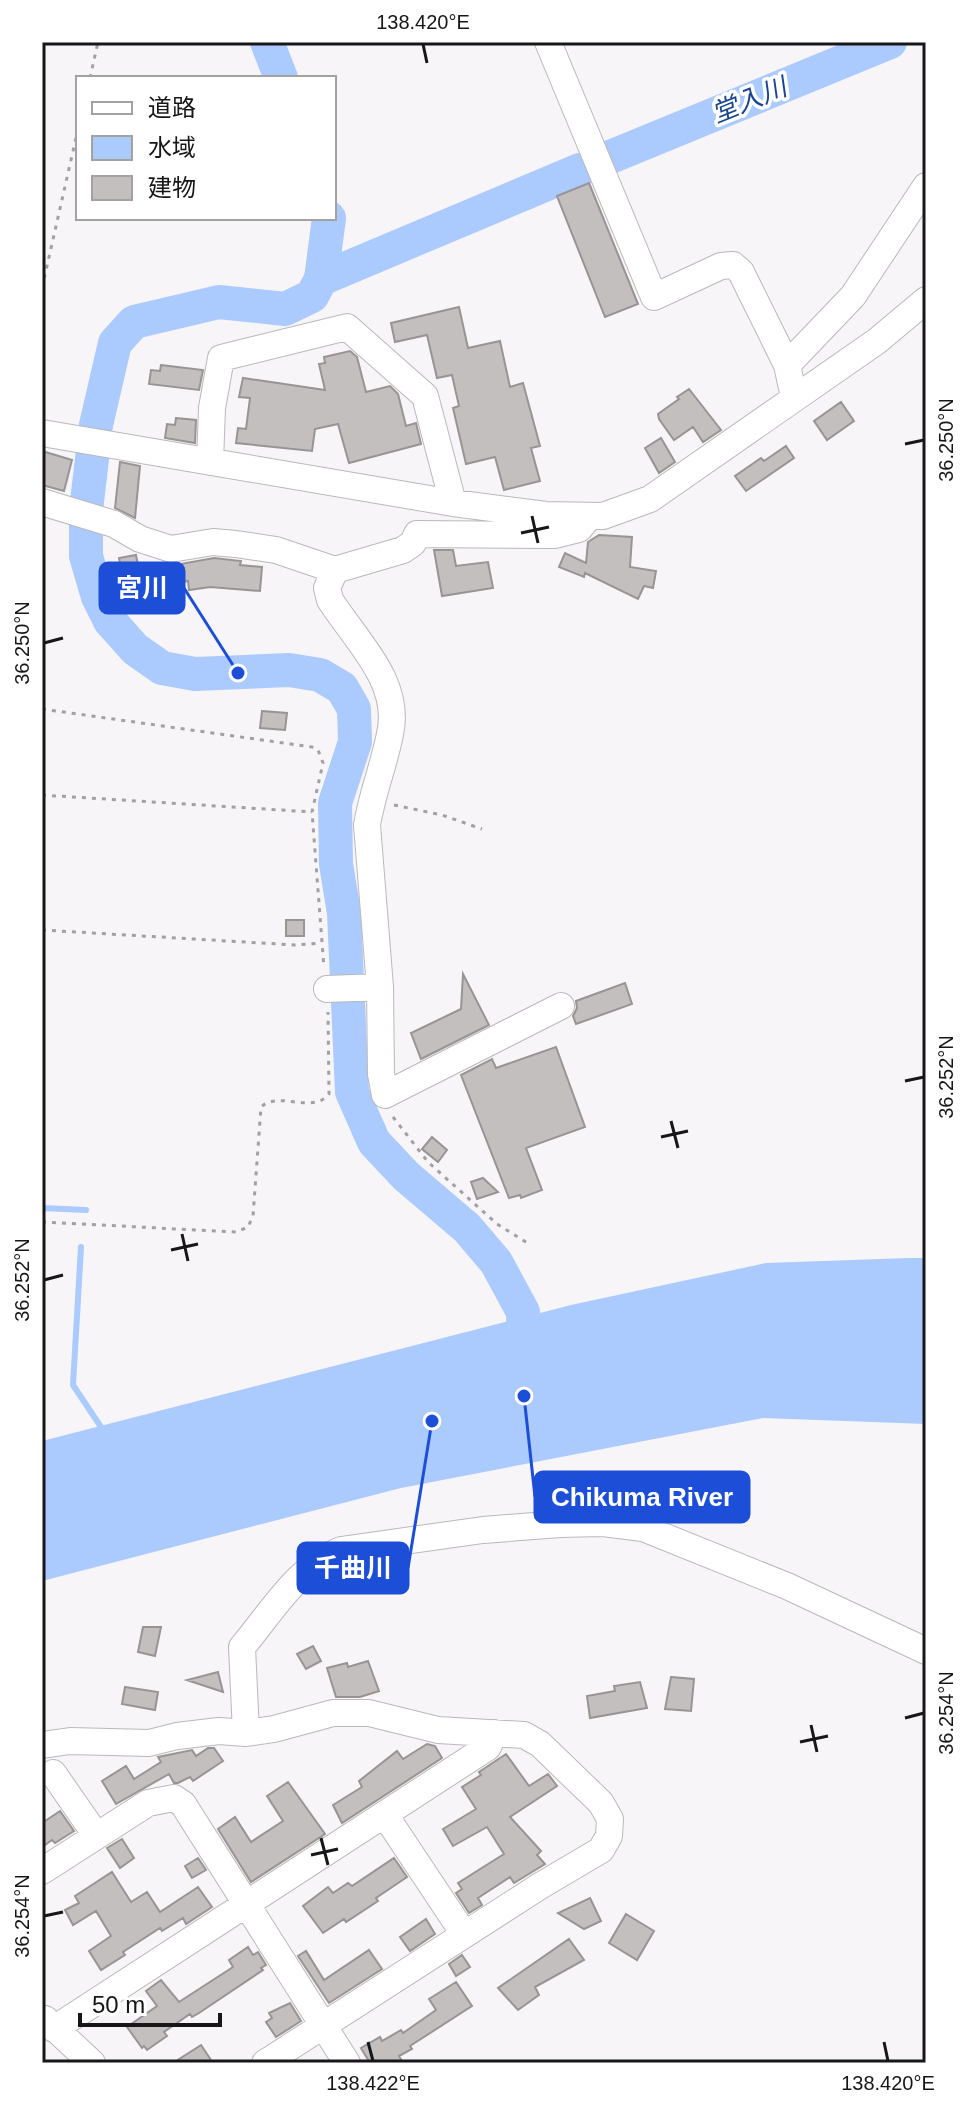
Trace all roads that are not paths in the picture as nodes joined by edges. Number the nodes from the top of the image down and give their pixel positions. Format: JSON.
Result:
{"nodes":[{"id":1,"x":548,"y":42,"type":"edge"},
{"id":2,"x":926,"y":186,"type":"edge"},
{"id":3,"x":926,"y":300,"type":"edge"},
{"id":4,"x":787,"y":365,"type":"junction"},
{"id":5,"x":794,"y":397,"type":"junction"},
{"id":6,"x":42,"y":433,"type":"edge"},
{"id":7,"x":210,"y":462,"type":"junction"},
{"id":8,"x":410,"y":497,"type":"junction"},
{"id":9,"x":42,"y":502,"type":"edge"},
{"id":10,"x":453,"y":503,"type":"junction"},
{"id":11,"x":589,"y":517,"type":"junction"},
{"id":12,"x":417,"y":534,"type":"junction"},
{"id":13,"x":335,"y":570,"type":"junction"},
{"id":14,"x":370,"y":988,"type":"junction"},
{"id":15,"x":330,"y":989,"type":"road end"},
{"id":16,"x":561,"y":1006,"type":"dead end"},
{"id":17,"x":926,"y":1651,"type":"edge"},
{"id":18,"x":246,"y":1733,"type":"junction"},
{"id":19,"x":494,"y":1733,"type":"junction"},
{"id":20,"x":42,"y":1745,"type":"edge"},
{"id":21,"x":53,"y":1773,"type":"dead end"},
{"id":22,"x":385,"y":1815,"type":"junction"},
{"id":23,"x":96,"y":1835,"type":"junction"},
{"id":24,"x":42,"y":1871,"type":"edge"},
{"id":25,"x":247,"y":1905,"type":"junction"},
{"id":26,"x":464,"y":1934,"type":"junction"},
{"id":27,"x":48,"y":2023,"type":"edge"},
{"id":28,"x":324,"y":2026,"type":"junction"},
{"id":29,"x":92,"y":2063,"type":"edge"},
{"id":30,"x":265,"y":2063,"type":"edge"},
{"id":31,"x":347,"y":2063,"type":"edge"}],
"edges":[{"from":1,"to":4,"type":"street"},
{"from":2,"to":4,"type":"street"},
{"from":3,"to":5,"type":"street"},
{"from":4,"to":5,"type":"street"},
{"from":5,"to":11,"type":"street"},
{"from":6,"to":7,"type":"street"},
{"from":7,"to":8,"type":"street"},
{"from":7,"to":10,"type":"street"},
{"from":8,"to":10,"type":"street"},
{"from":8,"to":12,"type":"street"},
{"from":9,"to":13,"type":"street"},
{"from":10,"to":11,"type":"street"},
{"from":11,"to":12,"type":"street"},
{"from":12,"to":13,"type":"street"},
{"from":13,"to":14,"type":"street"},
{"from":14,"to":15,"type":"street"},
{"from":14,"to":16,"type":"street"},
{"from":17,"to":18,"type":"street"},
{"from":18,"to":19,"type":"street"},
{"from":18,"to":20,"type":"street"},
{"from":19,"to":22,"type":"street"},
{"from":19,"to":26,"type":"street"},
{"from":21,"to":23,"type":"street"},
{"from":22,"to":25,"type":"street"},
{"from":22,"to":26,"type":"street"},
{"from":23,"to":24,"type":"street"},
{"from":23,"to":25,"type":"street"},
{"from":25,"to":27,"type":"street"},
{"from":25,"to":28,"type":"street"},
{"from":26,"to":28,"type":"street"},
{"from":27,"to":29,"type":"street"},
{"from":28,"to":30,"type":"street"},
{"from":28,"to":31,"type":"street"}]}
